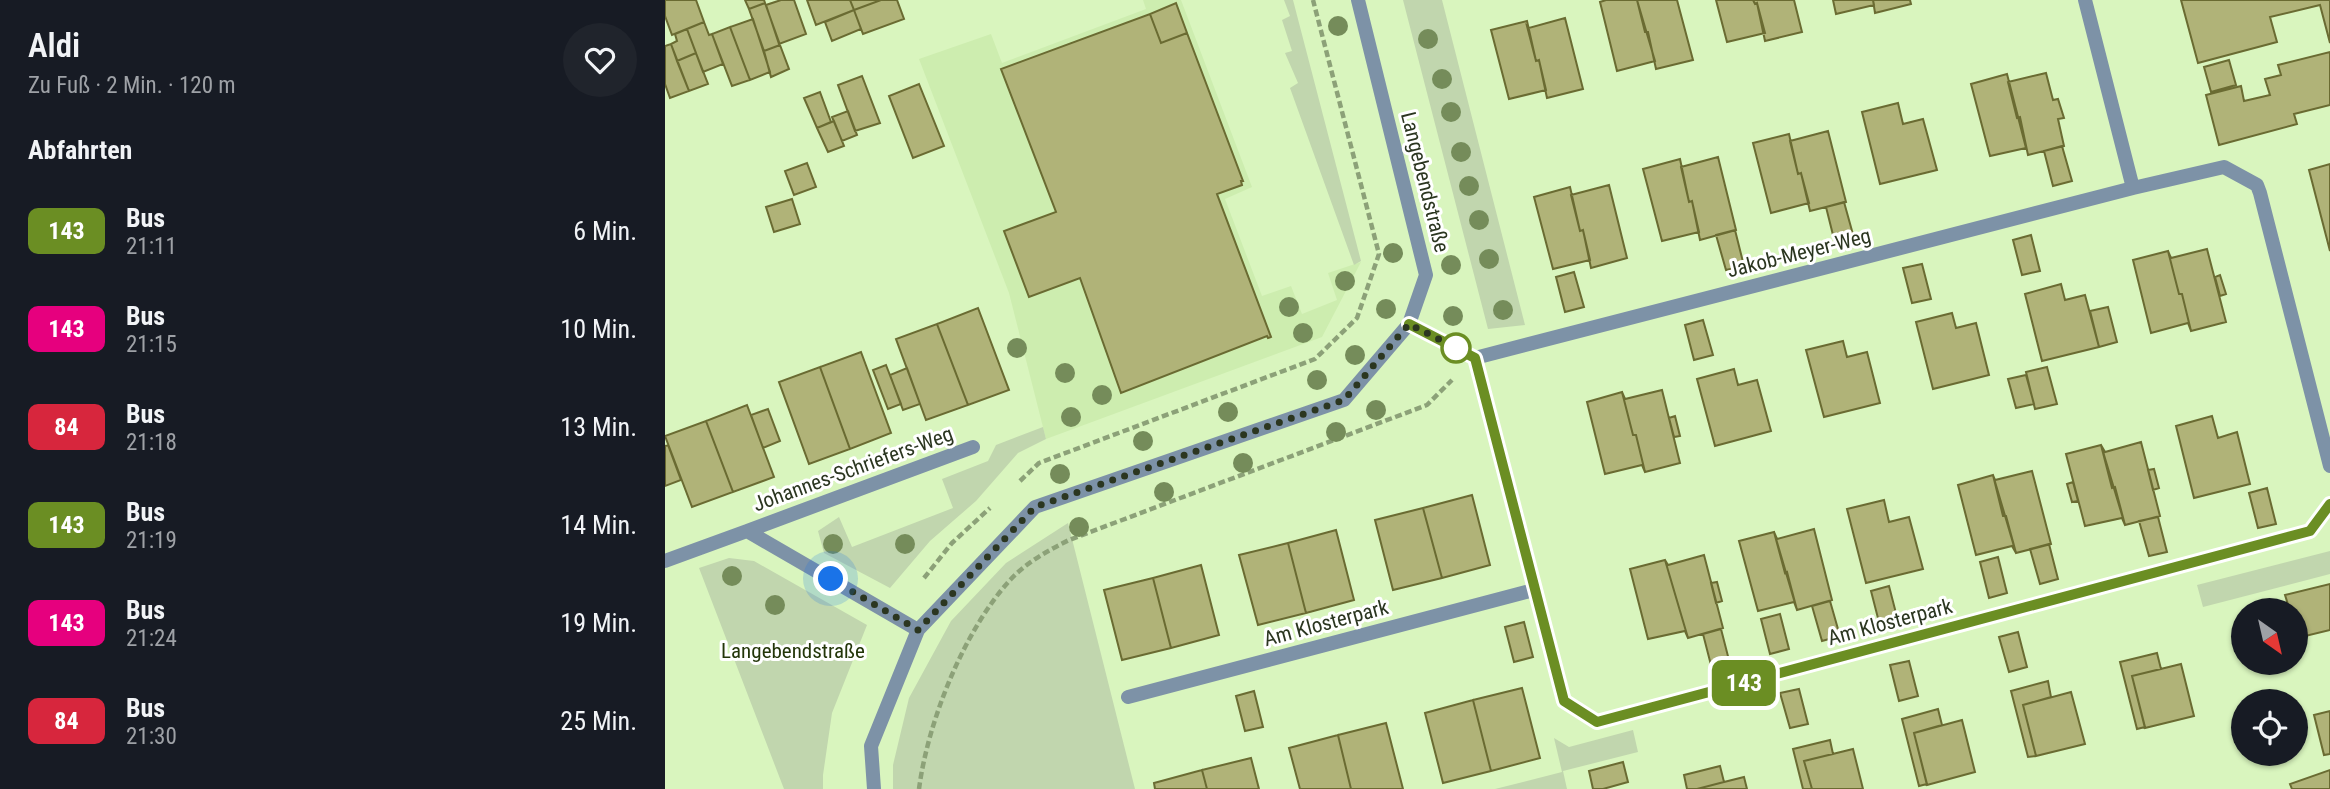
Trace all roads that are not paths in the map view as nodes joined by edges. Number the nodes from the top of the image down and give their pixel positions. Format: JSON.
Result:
{"nodes":[{"id":1,"x":1358,"y":0,"type":"edge"},
{"id":2,"x":2085,"y":0,"type":"edge"},
{"id":3,"x":2133,"y":188,"type":"junction"},
{"id":4,"x":1409,"y":324,"type":"junction"},
{"id":5,"x":1475,"y":358,"type":"junction"},
{"id":6,"x":973,"y":447,"type":"dead end"},
{"id":7,"x":2330,"y":466,"type":"edge"},
{"id":8,"x":2330,"y":504,"type":"edge"},
{"id":9,"x":747,"y":531,"type":"junction"},
{"id":10,"x":665,"y":561,"type":"edge"},
{"id":11,"x":1534,"y":590,"type":"junction"},
{"id":12,"x":918,"y":630,"type":"junction"},
{"id":13,"x":1128,"y":697,"type":"dead end"},
{"id":14,"x":874,"y":789,"type":"edge"}],
"edges":[{"from":1,"to":4,"type":"street","name":"Langebendstraße"},
{"from":2,"to":3,"type":"street"},
{"from":3,"to":5,"type":"street","name":"Jakob-Meyer-Weg"},
{"from":3,"to":7,"type":"street","name":"Jakob-Meyer-Weg"},
{"from":4,"to":5,"type":"street"},
{"from":4,"to":12,"type":"street","name":"Langebendstraße"},
{"from":5,"to":11,"type":"street","name":"Am Klosterpark"},
{"from":6,"to":9,"type":"street","name":"Johannes-Schriefers-Weg"},
{"from":8,"to":11,"type":"street","name":"Am Klosterpark"},
{"from":9,"to":10,"type":"street","name":"Johannes-Schriefers-Weg"},
{"from":9,"to":12,"type":"street","name":"Johannes-Schriefers-Weg"},
{"from":11,"to":13,"type":"street","name":"Am Klosterpark"},
{"from":12,"to":14,"type":"street","name":"Langebendstraße"}]}
